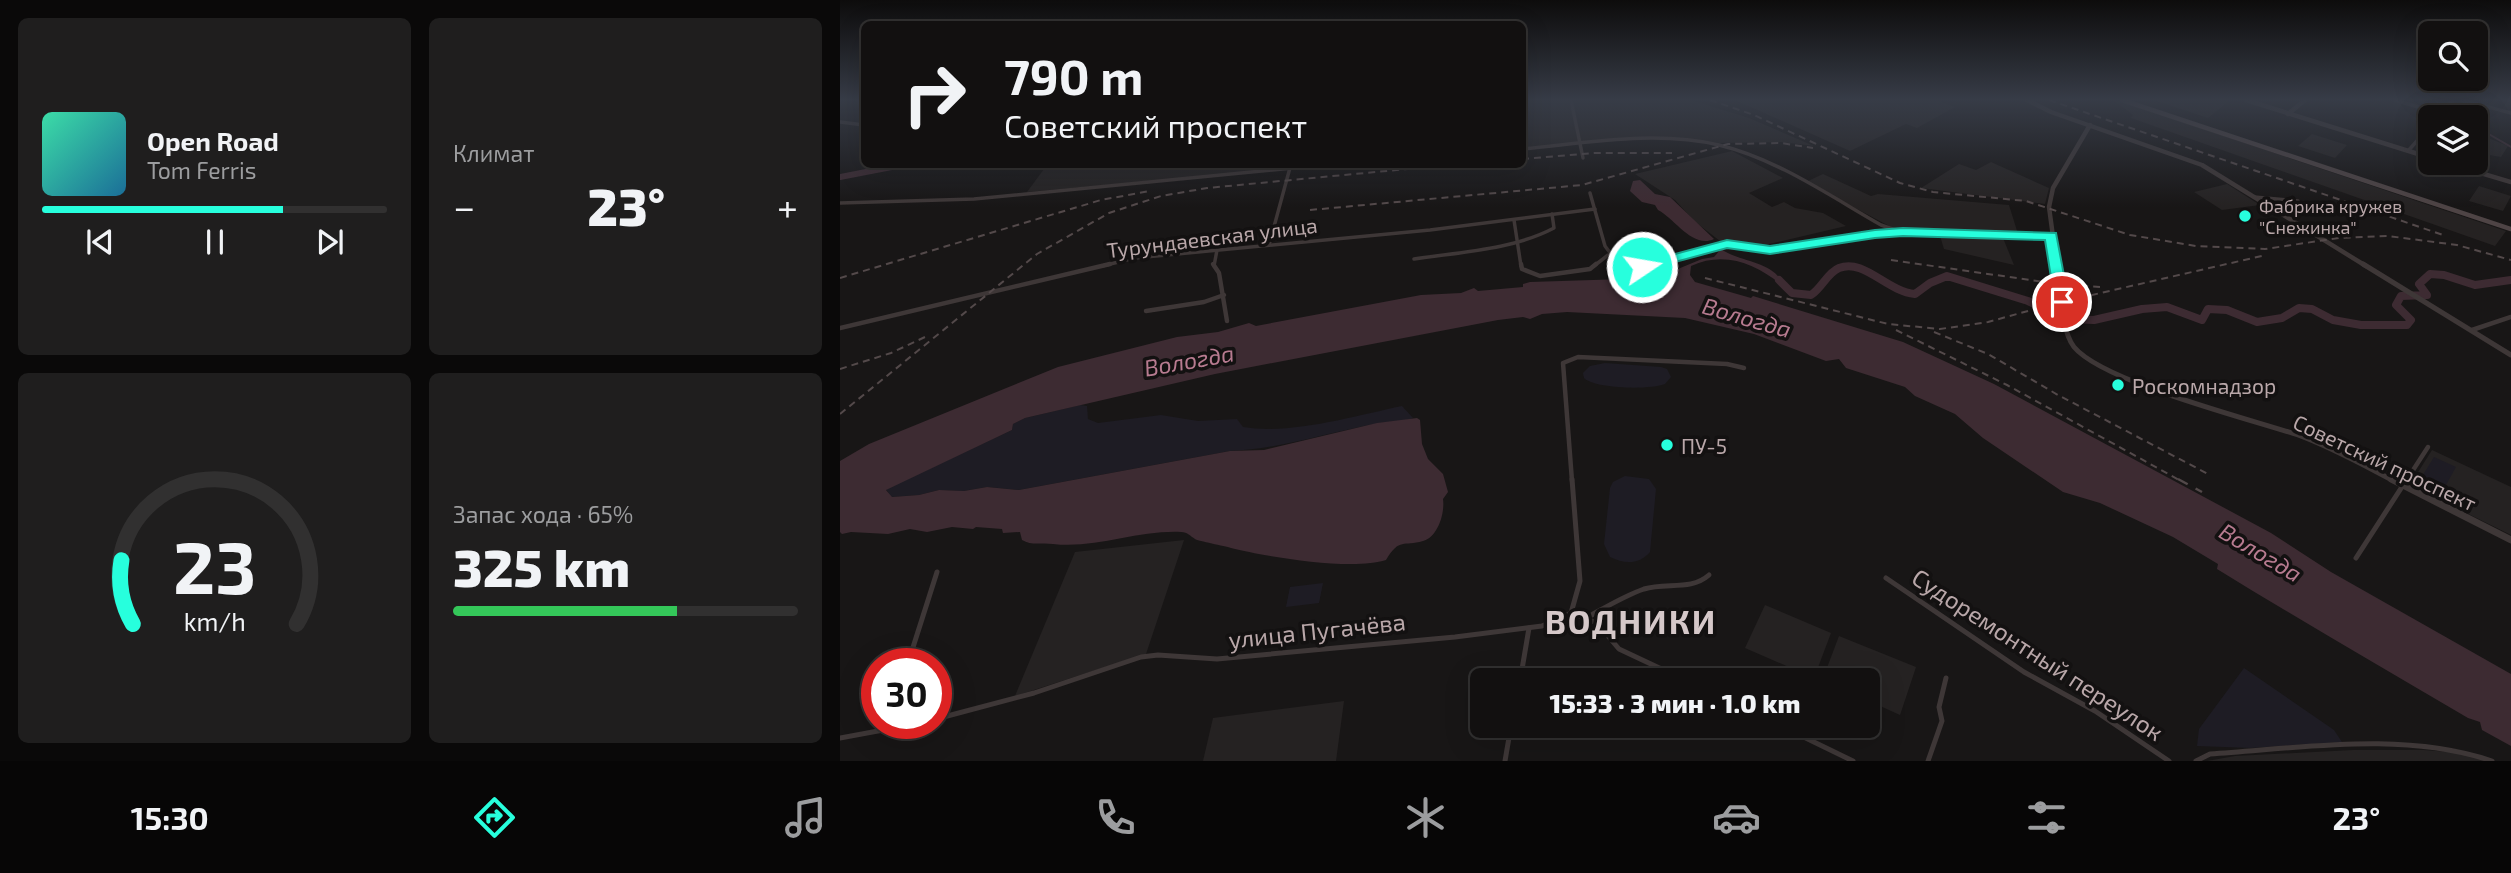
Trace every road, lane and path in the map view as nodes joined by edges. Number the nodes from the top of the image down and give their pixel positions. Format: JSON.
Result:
{"nodes":[{"id":1,"x":1579,"y":136,"type":"edge"},
{"id":2,"x":2083,"y":136,"type":"edge"},
{"id":3,"x":2123,"y":136,"type":"edge"},
{"id":4,"x":2229,"y":136,"type":"edge"},
{"id":5,"x":2358,"y":136,"type":"edge"},
{"id":6,"x":2418,"y":140,"type":"edge"},
{"id":7,"x":1581,"y":145,"type":"junction"},
{"id":8,"x":1526,"y":149,"type":"edge"},
{"id":9,"x":2408,"y":151,"type":"junction"},
{"id":10,"x":2418,"y":154,"type":"edge"},
{"id":11,"x":1583,"y":158,"type":"dead end"},
{"id":12,"x":1281,"y":168,"type":"edge"},
{"id":13,"x":1291,"y":168,"type":"edge"},
{"id":14,"x":2487,"y":175,"type":"edge"},
{"id":15,"x":2511,"y":182,"type":"edge"},
{"id":16,"x":1590,"y":193,"type":"dead end"},
{"id":17,"x":2255,"y":197,"type":"junction"},
{"id":18,"x":2298,"y":201,"type":"dead end"},
{"id":19,"x":840,"y":204,"type":"edge"},
{"id":20,"x":1595,"y":209,"type":"junction"},
{"id":21,"x":1552,"y":214,"type":"junction"},
{"id":22,"x":1514,"y":220,"type":"junction"},
{"id":23,"x":2511,"y":229,"type":"edge"},
{"id":24,"x":1903,"y":232,"type":"junction"},
{"id":25,"x":2051,"y":236,"type":"junction"},
{"id":26,"x":1517,"y":243,"type":"junction"},
{"id":27,"x":1269,"y":245,"type":"junction"},
{"id":28,"x":1217,"y":250,"type":"junction"},
{"id":29,"x":1608,"y":255,"type":"junction"},
{"id":30,"x":1414,"y":259,"type":"dead end"},
{"id":31,"x":1224,"y":295,"type":"junction"},
{"id":32,"x":1146,"y":312,"type":"dead end"},
{"id":33,"x":2511,"y":317,"type":"edge"},
{"id":34,"x":1227,"y":321,"type":"dead end"},
{"id":35,"x":840,"y":328,"type":"edge"},
{"id":36,"x":2472,"y":330,"type":"junction"},
{"id":37,"x":2511,"y":355,"type":"edge"},
{"id":38,"x":1744,"y":368,"type":"dead end"},
{"id":39,"x":2428,"y":447,"type":"dead end"},
{"id":40,"x":2403,"y":486,"type":"junction"},
{"id":41,"x":2511,"y":540,"type":"edge"},
{"id":42,"x":2356,"y":558,"type":"dead end"},
{"id":43,"x":937,"y":572,"type":"dead end"},
{"id":44,"x":1709,"y":575,"type":"dead end"},
{"id":45,"x":1886,"y":578,"type":"dead end"},
{"id":46,"x":1571,"y":613,"type":"junction"},
{"id":47,"x":1587,"y":618,"type":"junction"},
{"id":48,"x":1529,"y":628,"type":"junction"},
{"id":49,"x":913,"y":648,"type":"edge"},
{"id":50,"x":1522,"y":668,"type":"edge"},
{"id":51,"x":1659,"y":668,"type":"edge"},
{"id":52,"x":1946,"y":678,"type":"dead end"},
{"id":53,"x":952,"y":715,"type":"edge"},
{"id":54,"x":861,"y":733,"type":"edge"},
{"id":55,"x":840,"y":738,"type":"edge"},
{"id":56,"x":1509,"y":738,"type":"edge"},
{"id":57,"x":1806,"y":738,"type":"edge"},
{"id":58,"x":1505,"y":761,"type":"edge"},
{"id":59,"x":1853,"y":761,"type":"edge"},
{"id":60,"x":1928,"y":761,"type":"edge"},
{"id":61,"x":2169,"y":761,"type":"edge"},
{"id":62,"x":2196,"y":761,"type":"edge"},
{"id":63,"x":2492,"y":761,"type":"edge"}],
"edges":[{"from":1,"to":7,"type":"street"},
{"from":2,"to":25,"type":"street","name":"Советский проспект"},
{"from":3,"to":17,"type":"street"},
{"from":4,"to":23,"type":"main road"},
{"from":5,"to":9,"type":"street"},
{"from":6,"to":9,"type":"street"},
{"from":7,"to":8,"type":"street"},
{"from":7,"to":11,"type":"street"},
{"from":7,"to":24,"type":"street"},
{"from":9,"to":10,"type":"street"},
{"from":12,"to":19,"type":"street"},
{"from":13,"to":27,"type":"street"},
{"from":14,"to":15,"type":"street"},
{"from":16,"to":20,"type":"street"},
{"from":17,"to":18,"type":"street"},
{"from":17,"to":36,"type":"street"},
{"from":20,"to":21,"type":"street","name":"Турундаевская улица"},
{"from":20,"to":29,"type":"street"},
{"from":21,"to":22,"type":"street","name":"Турундаевская улица"},
{"from":21,"to":26,"type":"street"},
{"from":22,"to":26,"type":"street"},
{"from":22,"to":27,"type":"street","name":"Турундаевская улица"},
{"from":24,"to":25,"type":"street"},
{"from":24,"to":29,"type":"street"},
{"from":25,"to":40,"type":"street","name":"Советский проспект"},
{"from":26,"to":29,"type":"street"},
{"from":26,"to":30,"type":"street"},
{"from":27,"to":28,"type":"street","name":"Турундаевская улица"},
{"from":28,"to":31,"type":"street"},
{"from":28,"to":35,"type":"street","name":"Турундаевская улица"},
{"from":31,"to":32,"type":"street"},
{"from":31,"to":34,"type":"street"},
{"from":33,"to":36,"type":"street"},
{"from":36,"to":37,"type":"street"},
{"from":38,"to":46,"type":"street"},
{"from":39,"to":40,"type":"street"},
{"from":40,"to":41,"type":"street","name":"Советский проспект"},
{"from":40,"to":42,"type":"street"},
{"from":43,"to":49,"type":"street"},
{"from":44,"to":47,"type":"street"},
{"from":45,"to":61,"type":"street","name":"Судоремонтный переулок"},
{"from":46,"to":47,"type":"street"},
{"from":46,"to":48,"type":"street","name":"улица Пугачёва"},
{"from":47,"to":51,"type":"street"},
{"from":48,"to":50,"type":"street"},
{"from":48,"to":53,"type":"street","name":"улица Пугачёва"},
{"from":52,"to":60,"type":"street"},
{"from":54,"to":55,"type":"street"},
{"from":56,"to":58,"type":"street"},
{"from":57,"to":59,"type":"street"},
{"from":62,"to":63,"type":"street"}]}
